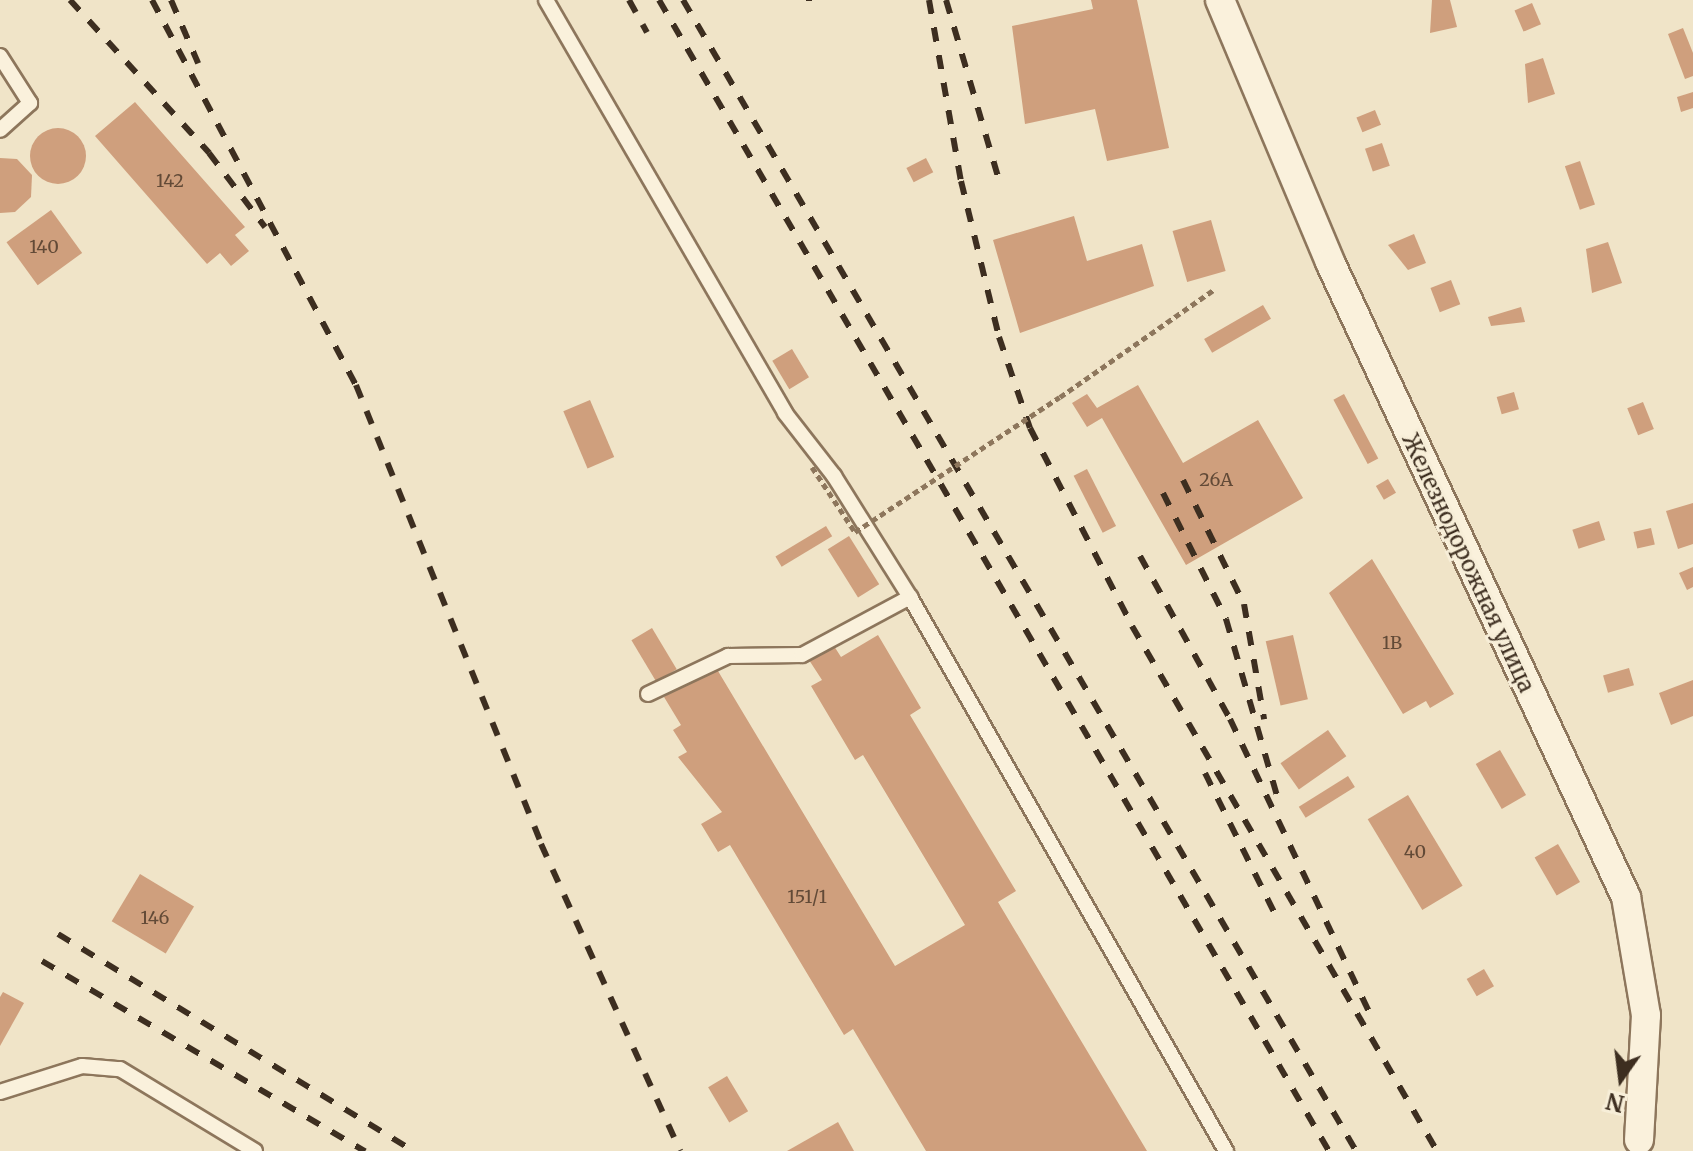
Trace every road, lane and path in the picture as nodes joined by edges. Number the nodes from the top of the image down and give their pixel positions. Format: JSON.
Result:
{"nodes":[{"id":1,"x":546,"y":0,"type":"edge"},
{"id":2,"x":1220,"y":0,"type":"edge"},
{"id":3,"x":0,"y":56,"type":"edge"},
{"id":4,"x":0,"y":130,"type":"edge"},
{"id":5,"x":1215,"y":289,"type":"dead end"},
{"id":6,"x":812,"y":467,"type":"dead end"},
{"id":7,"x":910,"y":597,"type":"junction"},
{"id":8,"x":648,"y":694,"type":"dead end"},
{"id":9,"x":0,"y":1092,"type":"edge"},
{"id":10,"x":1637,"y":1146,"type":"edge"},
{"id":11,"x":255,"y":1151,"type":"edge"},
{"id":12,"x":1226,"y":1151,"type":"edge"}],
"edges":[{"from":1,"to":7,"type":"lane"},
{"from":2,"to":10,"type":"street","name":"Железнодорожная улица"},
{"from":3,"to":4,"type":"lane"},
{"from":5,"to":6,"type":"path","bridge":true},
{"from":7,"to":8,"type":"lane"},
{"from":7,"to":12,"type":"lane"},
{"from":9,"to":11,"type":"lane"}]}
